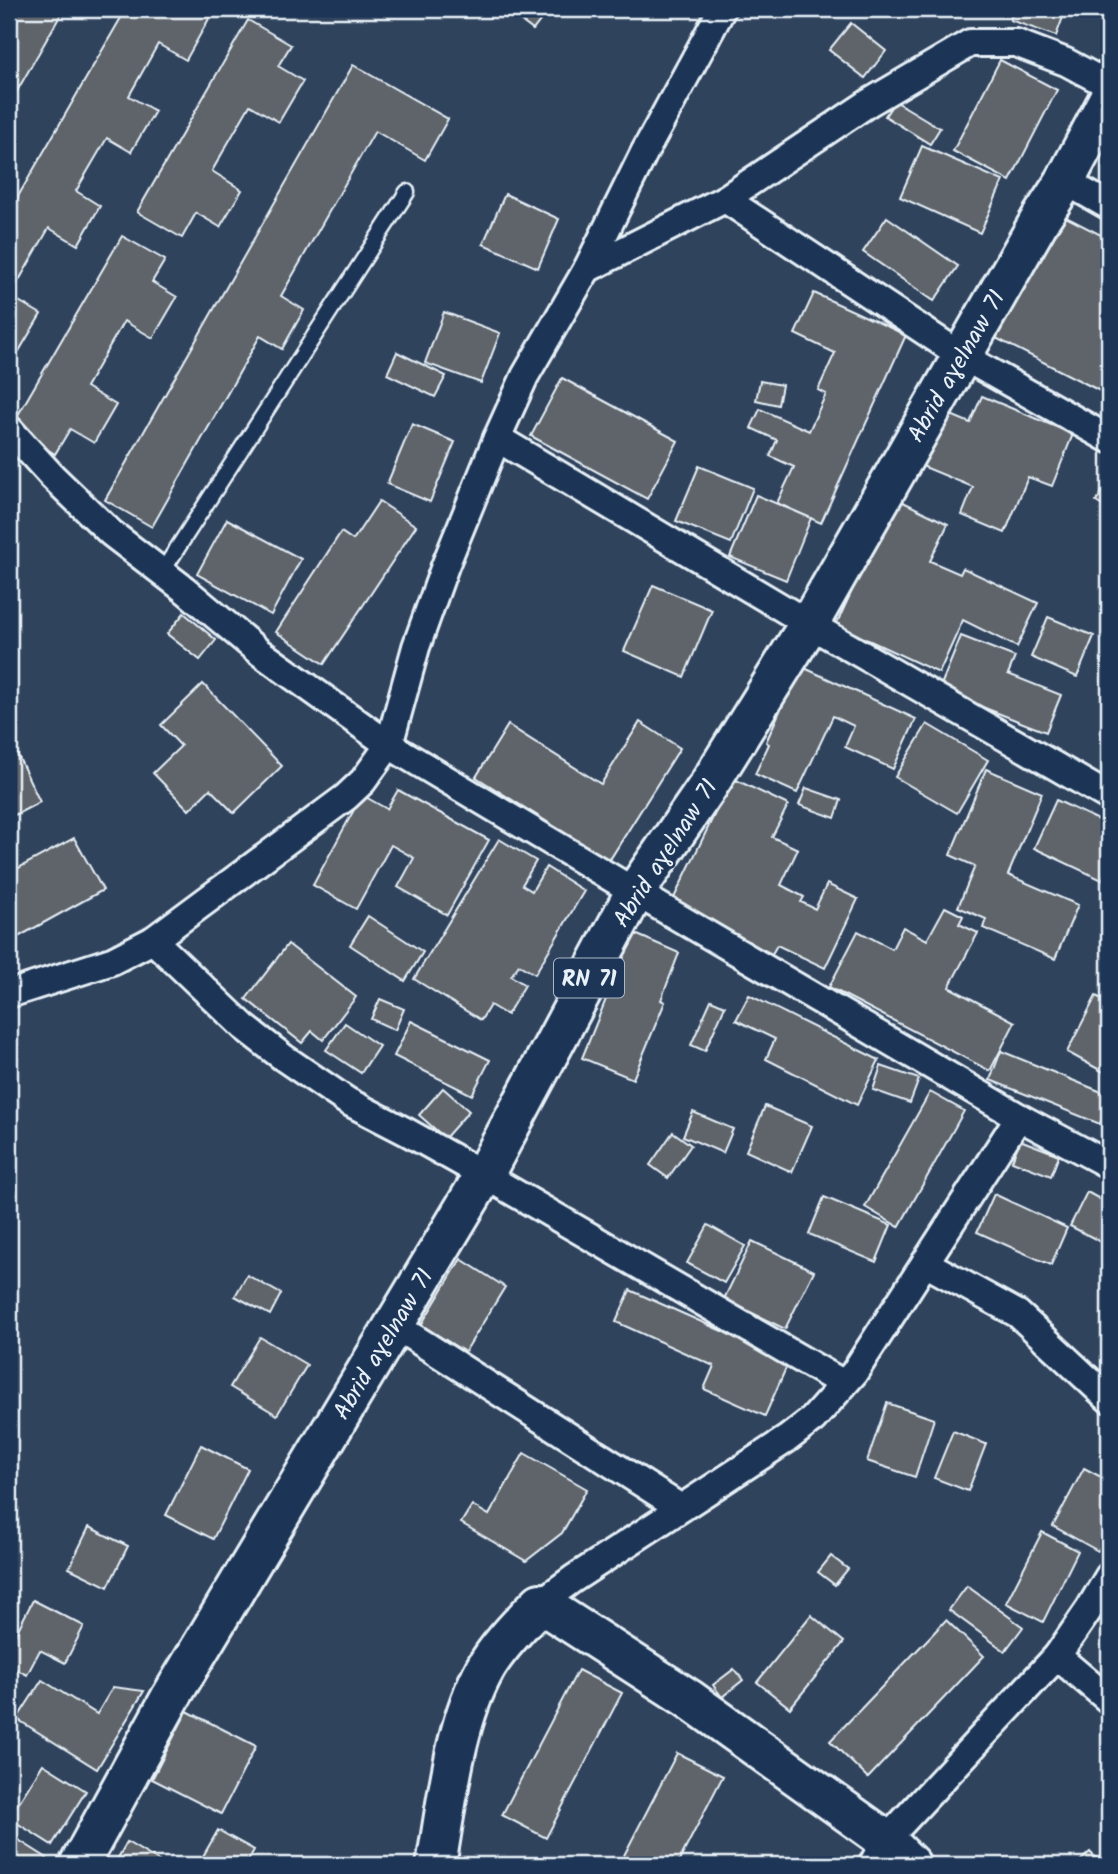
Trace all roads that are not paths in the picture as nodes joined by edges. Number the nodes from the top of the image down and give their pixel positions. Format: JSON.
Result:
{"nodes":[{"id":1,"x":722,"y":9,"type":"edge"},
{"id":2,"x":1109,"y":85,"type":"edge"},
{"id":3,"x":1109,"y":98,"type":"edge"},
{"id":4,"x":1065,"y":181,"type":"junction"},
{"id":5,"x":407,"y":192,"type":"dead end"},
{"id":6,"x":725,"y":199,"type":"junction"},
{"id":7,"x":1109,"y":206,"type":"edge"},
{"id":8,"x":587,"y":270,"type":"junction"},
{"id":9,"x":962,"y":356,"type":"junction"},
{"id":10,"x":9,"y":429,"type":"edge"},
{"id":11,"x":497,"y":438,"type":"junction"},
{"id":12,"x":1109,"y":439,"type":"edge"},
{"id":13,"x":162,"y":572,"type":"junction"},
{"id":14,"x":809,"y":624,"type":"junction"},
{"id":15,"x":389,"y":745,"type":"junction"},
{"id":16,"x":1109,"y":797,"type":"edge"},
{"id":17,"x":635,"y":892,"type":"junction"},
{"id":18,"x":153,"y":940,"type":"junction"},
{"id":19,"x":9,"y":994,"type":"edge"},
{"id":20,"x":1019,"y":1117,"type":"junction"},
{"id":21,"x":1109,"y":1165,"type":"edge"},
{"id":22,"x":484,"y":1175,"type":"junction"},
{"id":23,"x":925,"y":1263,"type":"junction"},
{"id":24,"x":394,"y":1325,"type":"junction"},
{"id":25,"x":844,"y":1384,"type":"junction"},
{"id":26,"x":1109,"y":1399,"type":"edge"},
{"id":27,"x":681,"y":1508,"type":"junction"},
{"id":28,"x":1109,"y":1576,"type":"edge"},
{"id":29,"x":540,"y":1603,"type":"junction"},
{"id":30,"x":1056,"y":1656,"type":"junction"},
{"id":31,"x":1109,"y":1700,"type":"edge"},
{"id":32,"x":890,"y":1857,"type":"edge"},
{"id":33,"x":79,"y":1865,"type":"edge"},
{"id":34,"x":436,"y":1865,"type":"edge"}],
"edges":[{"from":1,"to":8,"type":"street"},
{"from":2,"to":6,"type":"street"},
{"from":3,"to":4,"type":"main road","name":"Abrid aɣelnaw 71","number":"RN 71"},
{"from":4,"to":7,"type":"street"},
{"from":4,"to":9,"type":"main road","name":"Abrid aɣelnaw 71","number":"RN 71"},
{"from":5,"to":13,"type":"lane"},
{"from":6,"to":8,"type":"street"},
{"from":6,"to":9,"type":"street"},
{"from":8,"to":11,"type":"street"},
{"from":9,"to":12,"type":"street"},
{"from":9,"to":14,"type":"main road","name":"Abrid aɣelnaw 71","number":"RN 71"},
{"from":10,"to":13,"type":"street"},
{"from":11,"to":14,"type":"street"},
{"from":11,"to":15,"type":"street"},
{"from":13,"to":15,"type":"street"},
{"from":14,"to":16,"type":"street"},
{"from":14,"to":17,"type":"main road","name":"Abrid aɣelnaw 71","number":"RN 71"},
{"from":15,"to":17,"type":"street"},
{"from":15,"to":18,"type":"street"},
{"from":17,"to":20,"type":"street"},
{"from":17,"to":22,"type":"main road","name":"Abrid aɣelnaw 71","number":"RN 71"},
{"from":18,"to":19,"type":"street"},
{"from":18,"to":22,"type":"street"},
{"from":20,"to":21,"type":"street"},
{"from":20,"to":23,"type":"street"},
{"from":22,"to":24,"type":"main road","name":"Abrid aɣelnaw 71","number":"RN 71"},
{"from":22,"to":25,"type":"street"},
{"from":23,"to":25,"type":"street"},
{"from":23,"to":26,"type":"street"},
{"from":24,"to":27,"type":"street"},
{"from":24,"to":33,"type":"main road","name":"Abrid aɣelnaw 71","number":"RN 71"},
{"from":25,"to":27,"type":"street"},
{"from":27,"to":29,"type":"street"},
{"from":28,"to":30,"type":"street"},
{"from":29,"to":32,"type":"main road"},
{"from":29,"to":34,"type":"main road"},
{"from":30,"to":31,"type":"street"},
{"from":30,"to":32,"type":"street"}]}
